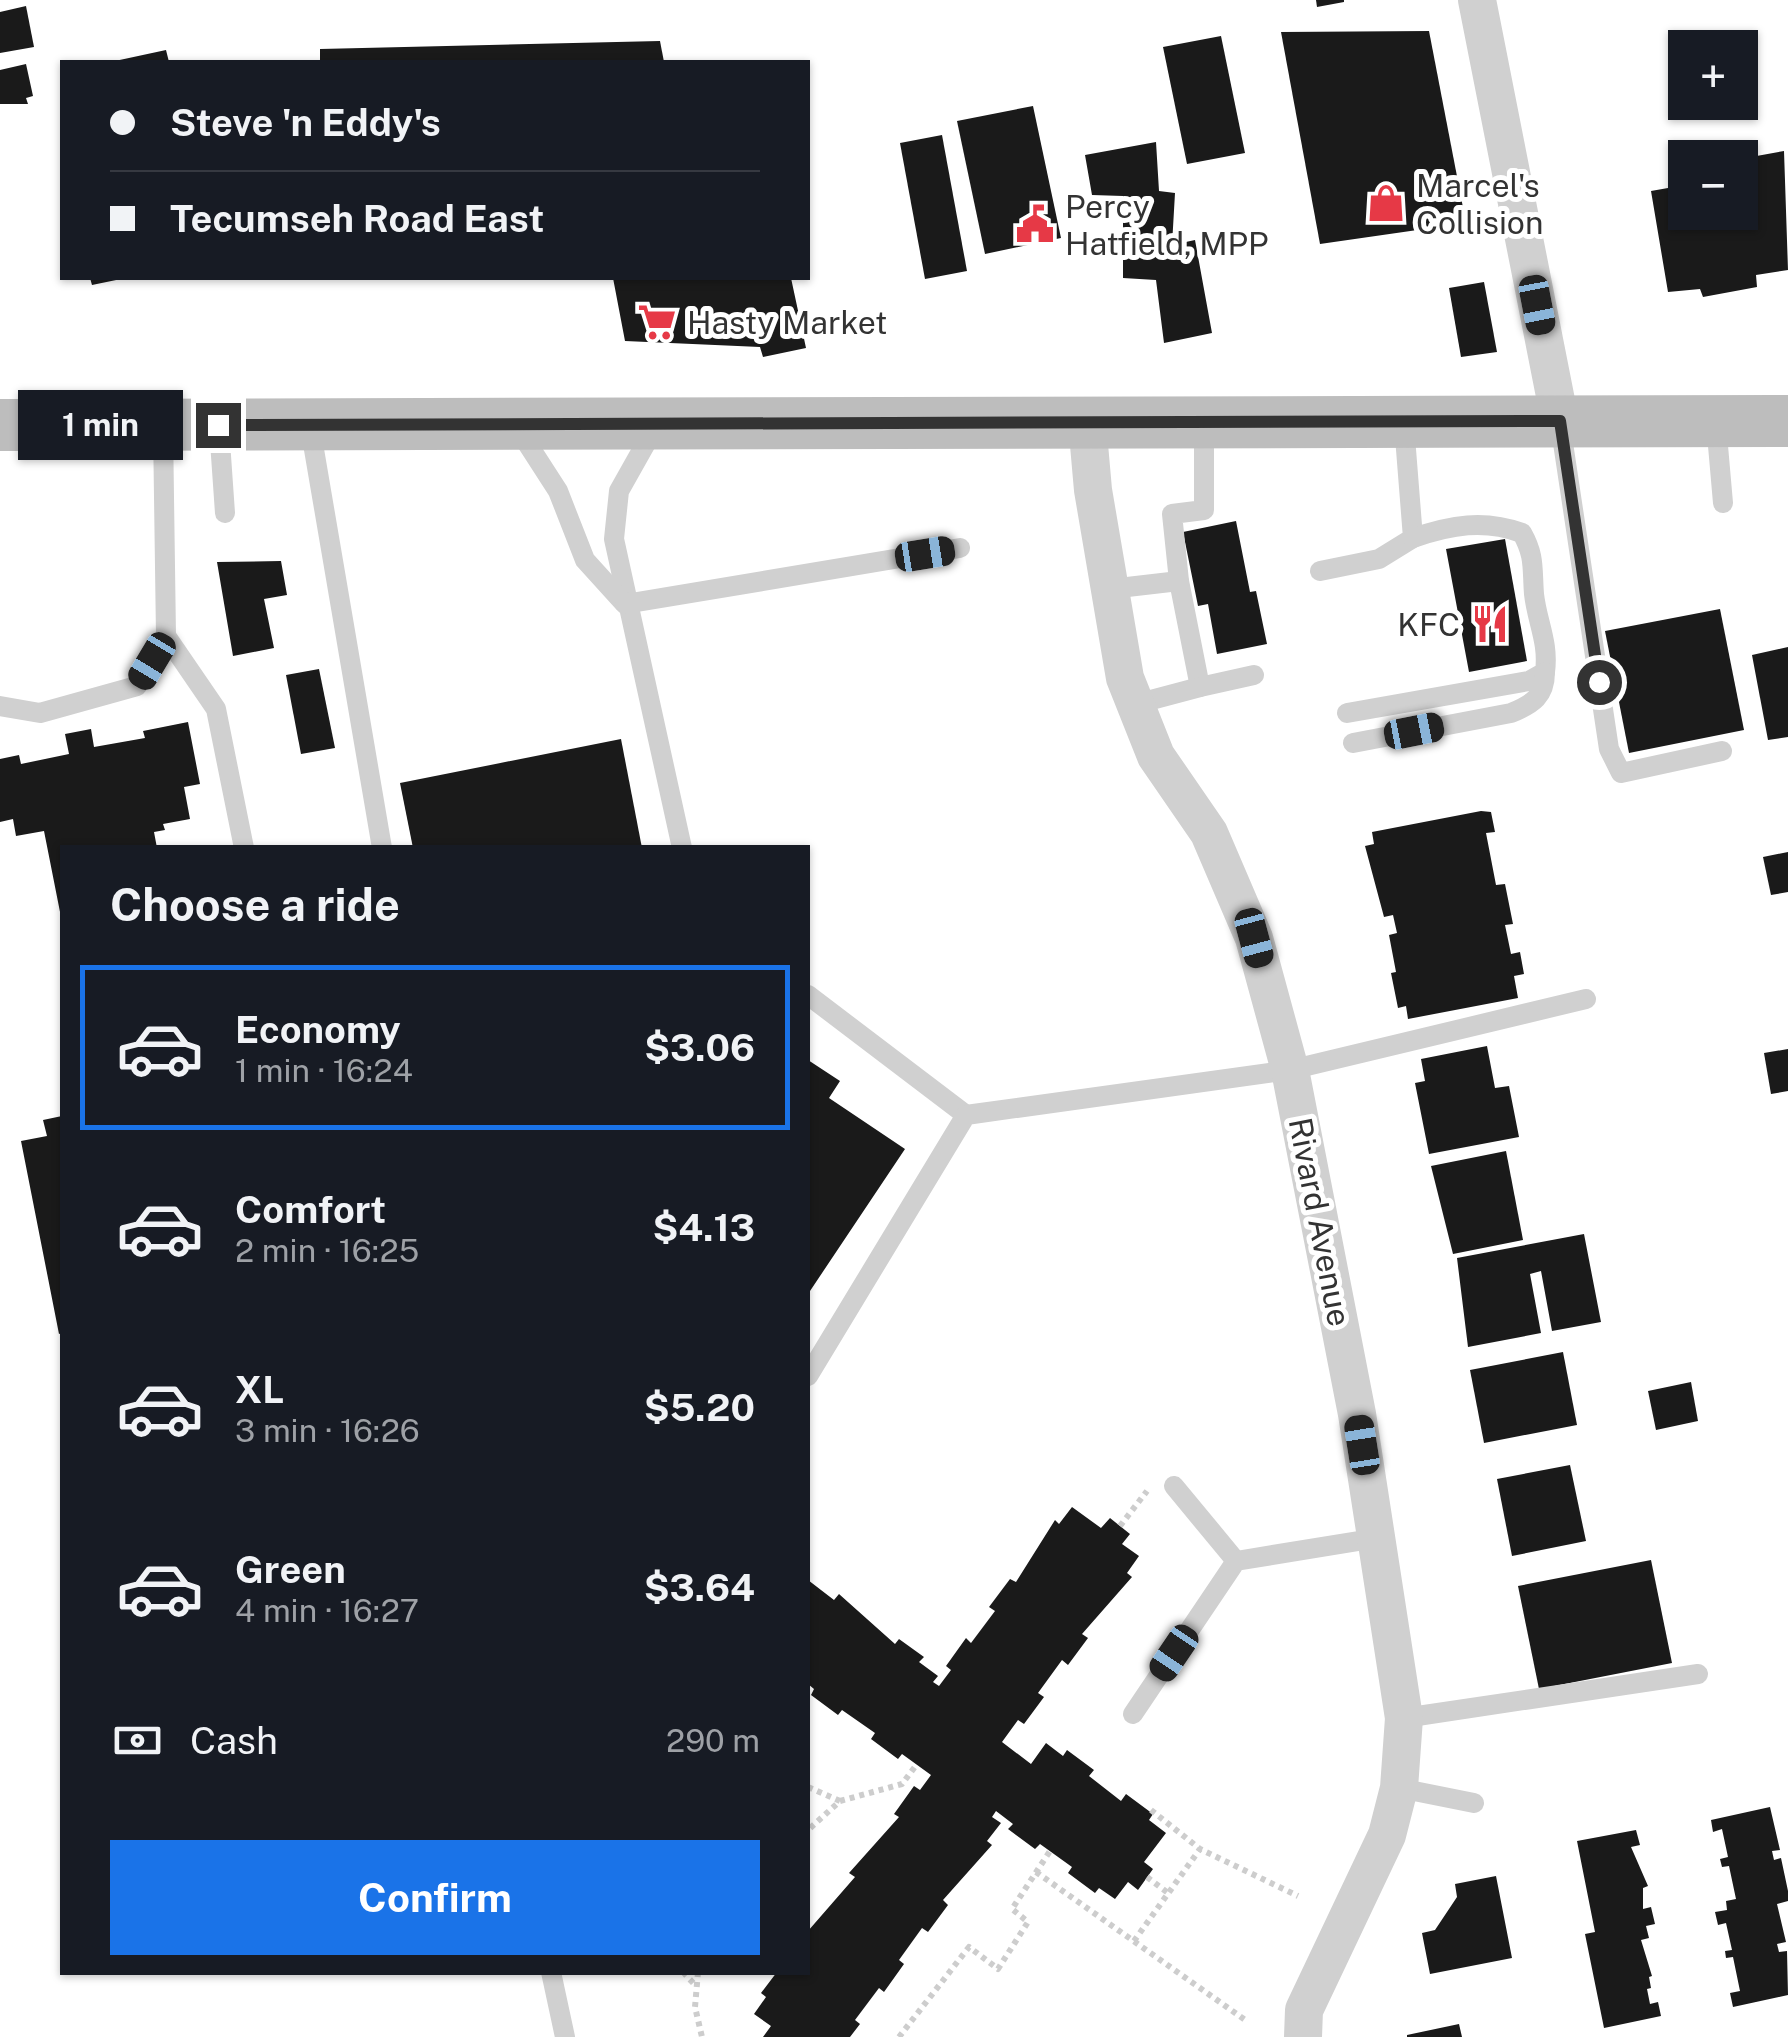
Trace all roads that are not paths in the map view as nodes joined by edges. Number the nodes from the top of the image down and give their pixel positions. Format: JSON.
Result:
{"nodes":[{"id":1,"x":1478,"y":0,"type":"edge"},
{"id":2,"x":1560,"y":421,"type":"junction"},
{"id":3,"x":1715,"y":421,"type":"junction"},
{"id":4,"x":1788,"y":421,"type":"edge"},
{"id":5,"x":1087,"y":422,"type":"junction"},
{"id":6,"x":1204,"y":422,"type":"junction"},
{"id":7,"x":1404,"y":422,"type":"junction"},
{"id":8,"x":657,"y":423,"type":"junction"},
{"id":9,"x":310,"y":424,"type":"junction"},
{"id":10,"x":516,"y":424,"type":"junction"},
{"id":11,"x":0,"y":425,"type":"edge"},
{"id":12,"x":163,"y":425,"type":"junction"},
{"id":13,"x":218,"y":425,"type":"junction"},
{"id":14,"x":1723,"y":503,"type":"dead end"},
{"id":15,"x":225,"y":513,"type":"dead end"},
{"id":16,"x":1413,"y":538,"type":"junction"},
{"id":17,"x":960,"y":548,"type":"dead end"},
{"id":18,"x":1320,"y":571,"type":"dead end"},
{"id":19,"x":1179,"y":582,"type":"junction"},
{"id":20,"x":1110,"y":589,"type":"junction"},
{"id":21,"x":625,"y":604,"type":"junction"},
{"id":22,"x":166,"y":636,"type":"junction"},
{"id":23,"x":1545,"y":672,"type":"junction"},
{"id":24,"x":1254,"y":676,"type":"dead end"},
{"id":25,"x":1200,"y":688,"type":"junction"},
{"id":26,"x":1136,"y":704,"type":"junction"},
{"id":27,"x":0,"y":706,"type":"edge"},
{"id":28,"x":1347,"y":713,"type":"dead end"},
{"id":29,"x":1353,"y":743,"type":"dead end"},
{"id":30,"x":1722,"y":751,"type":"dead end"},
{"id":31,"x":243,"y":845,"type":"edge"},
{"id":32,"x":381,"y":845,"type":"edge"},
{"id":33,"x":681,"y":845,"type":"edge"},
{"id":34,"x":810,"y":997,"type":"edge"},
{"id":35,"x":1586,"y":1000,"type":"dead end"},
{"id":36,"x":1290,"y":1070,"type":"junction"},
{"id":37,"x":966,"y":1115,"type":"junction"},
{"id":38,"x":810,"y":1373,"type":"edge"},
{"id":39,"x":1174,"y":1486,"type":"dead end"},
{"id":40,"x":1377,"y":1538,"type":"junction"},
{"id":41,"x":1236,"y":1561,"type":"junction"},
{"id":42,"x":1698,"y":1674,"type":"dead end"},
{"id":43,"x":1132,"y":1714,"type":"dead end"},
{"id":44,"x":1404,"y":1718,"type":"junction"},
{"id":45,"x":1399,"y":1788,"type":"junction"},
{"id":46,"x":1474,"y":1803,"type":"dead end"},
{"id":47,"x":552,"y":1975,"type":"edge"},
{"id":48,"x":564,"y":2037,"type":"edge"},
{"id":49,"x":1303,"y":2037,"type":"edge"}],
"edges":[{"from":1,"to":2,"type":"street"},
{"from":2,"to":3,"type":"main road"},
{"from":2,"to":7,"type":"main road"},
{"from":2,"to":30,"type":"lane"},
{"from":3,"to":4,"type":"main road"},
{"from":3,"to":14,"type":"lane"},
{"from":5,"to":6,"type":"main road"},
{"from":5,"to":8,"type":"main road"},
{"from":5,"to":20,"type":"street","name":"Rivard Avenue"},
{"from":6,"to":7,"type":"main road"},
{"from":6,"to":19,"type":"lane"},
{"from":7,"to":16,"type":"lane"},
{"from":8,"to":10,"type":"main road"},
{"from":8,"to":21,"type":"lane"},
{"from":9,"to":10,"type":"main road"},
{"from":9,"to":13,"type":"main road"},
{"from":9,"to":32,"type":"lane"},
{"from":10,"to":21,"type":"lane"},
{"from":11,"to":12,"type":"main road"},
{"from":12,"to":13,"type":"main road"},
{"from":12,"to":22,"type":"lane"},
{"from":13,"to":15,"type":"lane"},
{"from":16,"to":18,"type":"lane"},
{"from":16,"to":23,"type":"lane"},
{"from":17,"to":21,"type":"lane"},
{"from":19,"to":20,"type":"lane"},
{"from":19,"to":25,"type":"lane"},
{"from":20,"to":26,"type":"street","name":"Rivard Avenue"},
{"from":21,"to":33,"type":"lane"},
{"from":22,"to":27,"type":"lane"},
{"from":22,"to":31,"type":"lane"},
{"from":23,"to":28,"type":"lane"},
{"from":23,"to":29,"type":"lane"},
{"from":24,"to":25,"type":"lane"},
{"from":25,"to":26,"type":"lane"},
{"from":26,"to":36,"type":"street","name":"Rivard Avenue"},
{"from":34,"to":37,"type":"lane"},
{"from":35,"to":36,"type":"lane"},
{"from":36,"to":37,"type":"lane"},
{"from":36,"to":40,"type":"street","name":"Rivard Avenue"},
{"from":37,"to":38,"type":"lane"},
{"from":39,"to":41,"type":"lane"},
{"from":40,"to":41,"type":"lane"},
{"from":40,"to":44,"type":"street","name":"Rivard Avenue"},
{"from":41,"to":43,"type":"lane"},
{"from":42,"to":44,"type":"lane"},
{"from":44,"to":45,"type":"street","name":"Rivard Avenue"},
{"from":45,"to":46,"type":"lane"},
{"from":45,"to":49,"type":"street","name":"Rivard Avenue"},
{"from":47,"to":48,"type":"lane"}]}
